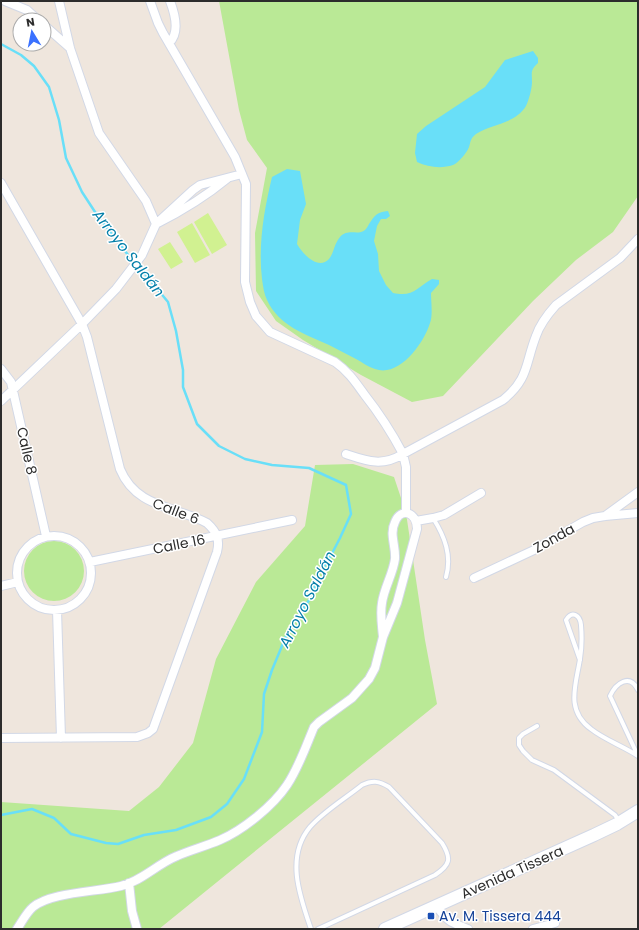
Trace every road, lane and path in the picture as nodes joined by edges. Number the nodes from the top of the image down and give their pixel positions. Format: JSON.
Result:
{"nodes":[{"id":1,"x":5,"y":1,"type":"edge"},
{"id":2,"x":59,"y":1,"type":"edge"},
{"id":3,"x":150,"y":1,"type":"edge"},
{"id":4,"x":170,"y":1,"type":"edge"},
{"id":5,"x":29,"y":12,"type":"edge"},
{"id":6,"x":52,"y":32,"type":"edge"},
{"id":7,"x":169,"y":43,"type":"junction"},
{"id":8,"x":70,"y":48,"type":"junction"},
{"id":9,"x":242,"y":174,"type":"junction"},
{"id":10,"x":228,"y":178,"type":"junction"},
{"id":11,"x":1,"y":183,"type":"edge"},
{"id":12,"x":156,"y":224,"type":"junction"},
{"id":13,"x":638,"y":239,"type":"edge"},
{"id":14,"x":82,"y":324,"type":"junction"},
{"id":15,"x":1,"y":369,"type":"edge"},
{"id":16,"x":13,"y":390,"type":"junction"},
{"id":17,"x":1,"y":401,"type":"edge"},
{"id":18,"x":346,"y":454,"type":"dead end"},
{"id":19,"x":403,"y":454,"type":"junction"},
{"id":20,"x":638,"y":492,"type":"edge"},
{"id":21,"x":482,"y":493,"type":"dead end"},
{"id":22,"x":638,"y":513,"type":"edge"},
{"id":23,"x":406,"y":514,"type":"junction"},
{"id":24,"x":605,"y":516,"type":"junction"},
{"id":25,"x":433,"y":518,"type":"junction"},
{"id":26,"x":292,"y":520,"type":"dead end"},
{"id":27,"x":416,"y":522,"type":"junction"},
{"id":28,"x":46,"y":536,"type":"junction"},
{"id":29,"x":218,"y":536,"type":"junction"},
{"id":30,"x":395,"y":548,"type":"junction"},
{"id":31,"x":412,"y":551,"type":"junction"},
{"id":32,"x":90,"y":562,"type":"junction"},
{"id":33,"x":446,"y":577,"type":"dead end"},
{"id":34,"x":474,"y":578,"type":"dead end"},
{"id":35,"x":18,"y":582,"type":"junction"},
{"id":36,"x":1,"y":586,"type":"edge"},
{"id":37,"x":57,"y":610,"type":"junction"},
{"id":38,"x":382,"y":637,"type":"junction"},
{"id":39,"x":580,"y":660,"type":"junction"},
{"id":40,"x":638,"y":690,"type":"edge"},
{"id":41,"x":537,"y":726,"type":"dead end"},
{"id":42,"x":1,"y":738,"type":"edge"},
{"id":43,"x":61,"y":738,"type":"junction"},
{"id":44,"x":637,"y":749,"type":"edge"},
{"id":45,"x":638,"y":756,"type":"edge"},
{"id":46,"x":638,"y":812,"type":"edge"},
{"id":47,"x":620,"y":822,"type":"junction"},
{"id":48,"x":129,"y":883,"type":"junction"},
{"id":49,"x":436,"y":905,"type":"junction"},
{"id":50,"x":556,"y":923,"type":"dead end"},
{"id":51,"x":17,"y":929,"type":"edge"},
{"id":52,"x":137,"y":929,"type":"edge"},
{"id":53,"x":311,"y":929,"type":"edge"},
{"id":54,"x":318,"y":929,"type":"edge"},
{"id":55,"x":385,"y":929,"type":"edge"},
{"id":56,"x":468,"y":929,"type":"edge"},
{"id":57,"x":532,"y":929,"type":"edge"}],
"edges":[{"from":1,"to":5,"type":"street"},
{"from":2,"to":8,"type":"street"},
{"from":3,"to":7,"type":"street"},
{"from":4,"to":7,"type":"street"},
{"from":6,"to":8,"type":"street"},
{"from":7,"to":9,"type":"street"},
{"from":8,"to":12,"type":"street"},
{"from":9,"to":10,"type":"street"},
{"from":9,"to":19,"type":"street"},
{"from":10,"to":12,"type":"street"},
{"from":10,"to":12,"type":"street"},
{"from":11,"to":14,"type":"street","name":"Calle 6"},
{"from":12,"to":14,"type":"street"},
{"from":13,"to":19,"type":"street"},
{"from":14,"to":16,"type":"street"},
{"from":14,"to":29,"type":"street","name":"Calle 6"},
{"from":15,"to":16,"type":"street","name":"Calle 8"},
{"from":16,"to":17,"type":"street"},
{"from":16,"to":28,"type":"street","name":"Calle 8"},
{"from":18,"to":19,"type":"street"},
{"from":19,"to":23,"type":"street"},
{"from":20,"to":24,"type":"street"},
{"from":21,"to":25,"type":"street"},
{"from":22,"to":24,"type":"street","name":"Zonda"},
{"from":23,"to":27,"type":"street"},
{"from":23,"to":30,"type":"street"},
{"from":24,"to":34,"type":"street","name":"Zonda"},
{"from":25,"to":27,"type":"street"},
{"from":25,"to":33,"type":"lane"},
{"from":26,"to":29,"type":"street","name":"Calle 16"},
{"from":27,"to":31,"type":"street"},
{"from":28,"to":32,"type":"street"},
{"from":28,"to":35,"type":"street"},
{"from":29,"to":32,"type":"street","name":"Calle 16"},
{"from":29,"to":43,"type":"street"},
{"from":30,"to":31,"type":"street"},
{"from":30,"to":38,"type":"street"},
{"from":31,"to":38,"type":"street"},
{"from":32,"to":37,"type":"street"},
{"from":35,"to":36,"type":"street"},
{"from":35,"to":37,"type":"street"},
{"from":37,"to":43,"type":"street"},
{"from":38,"to":48,"type":"street"},
{"from":39,"to":39,"type":"lane"},
{"from":39,"to":45,"type":"lane"},
{"from":40,"to":44,"type":"lane"},
{"from":41,"to":47,"type":"lane"},
{"from":42,"to":43,"type":"street"},
{"from":44,"to":45,"type":"lane"},
{"from":46,"to":47,"type":"main road","name":"Avenida Tissera"},
{"from":47,"to":49,"type":"main road","name":"Avenida Tissera"},
{"from":48,"to":51,"type":"street"},
{"from":48,"to":52,"type":"street"},
{"from":49,"to":55,"type":"main road","name":"Avenida Tissera"},
{"from":49,"to":56,"type":"street"},
{"from":50,"to":57,"type":"street"},
{"from":53,"to":54,"type":"lane"}]}
